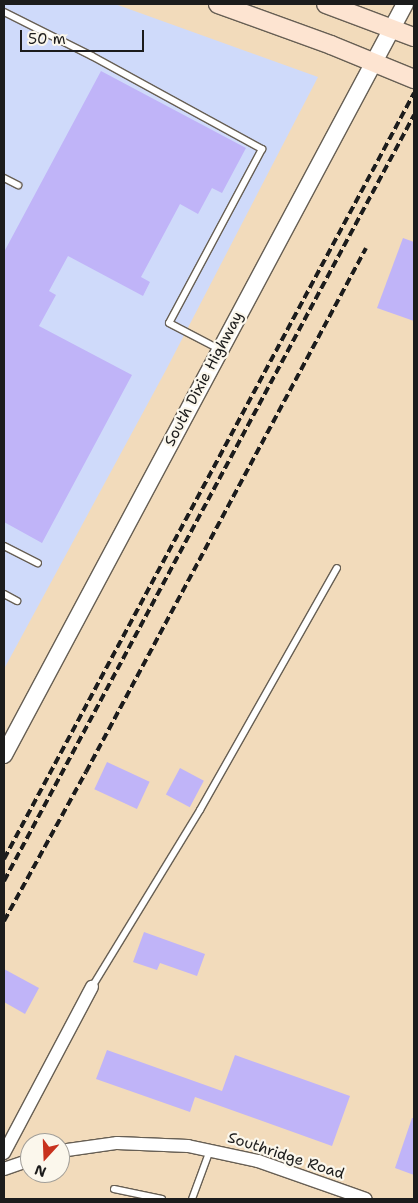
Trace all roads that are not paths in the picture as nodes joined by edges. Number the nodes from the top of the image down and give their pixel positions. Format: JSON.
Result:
{"nodes":[{"id":1,"x":218,"y":4,"type":"edge"},
{"id":2,"x":326,"y":4,"type":"edge"},
{"id":3,"x":405,"y":4,"type":"edge"},
{"id":4,"x":4,"y":12,"type":"edge"},
{"id":5,"x":392,"y":29,"type":"junction"},
{"id":6,"x":414,"y":37,"type":"edge"},
{"id":7,"x":373,"y":62,"type":"junction"},
{"id":8,"x":414,"y":79,"type":"edge"},
{"id":9,"x":4,"y":178,"type":"edge"},
{"id":10,"x":18,"y":186,"type":"dead end"},
{"id":11,"x":220,"y":350,"type":"junction"},
{"id":12,"x":4,"y":546,"type":"edge"},
{"id":13,"x":38,"y":563,"type":"dead end"},
{"id":14,"x":337,"y":568,"type":"dead end"},
{"id":15,"x":4,"y":594,"type":"edge"},
{"id":16,"x":17,"y":601,"type":"dead end"},
{"id":17,"x":4,"y":755,"type":"edge"},
{"id":18,"x":92,"y":987,"type":"joint"},
{"id":19,"x":70,"y":1150,"type":"edge"},
{"id":20,"x":210,"y":1150,"type":"junction"},
{"id":21,"x":4,"y":1153,"type":"edge"},
{"id":22,"x":20,"y":1163,"type":"edge"},
{"id":23,"x":4,"y":1169,"type":"edge"},
{"id":24,"x":114,"y":1189,"type":"dead end"},
{"id":25,"x":162,"y":1199,"type":"edge"},
{"id":26,"x":192,"y":1199,"type":"edge"},
{"id":27,"x":366,"y":1199,"type":"edge"}],
"edges":[{"from":1,"to":7,"type":"main road"},
{"from":2,"to":5,"type":"main road"},
{"from":3,"to":5,"type":"street","name":"South Dixie Highway"},
{"from":4,"to":11,"type":"lane"},
{"from":5,"to":6,"type":"main road"},
{"from":5,"to":7,"type":"street","name":"South Dixie Highway"},
{"from":7,"to":8,"type":"main road"},
{"from":7,"to":11,"type":"street","name":"South Dixie Highway"},
{"from":9,"to":10,"type":"lane"},
{"from":11,"to":17,"type":"street","name":"South Dixie Highway"},
{"from":12,"to":13,"type":"lane"},
{"from":14,"to":18,"type":"lane"},
{"from":15,"to":16,"type":"lane"},
{"from":18,"to":21,"type":"street"},
{"from":19,"to":20,"type":"street","name":"Southridge Road"},
{"from":20,"to":26,"type":"lane"},
{"from":20,"to":27,"type":"street","name":"Southridge Road"},
{"from":22,"to":23,"type":"street"},
{"from":24,"to":25,"type":"lane"}]}
